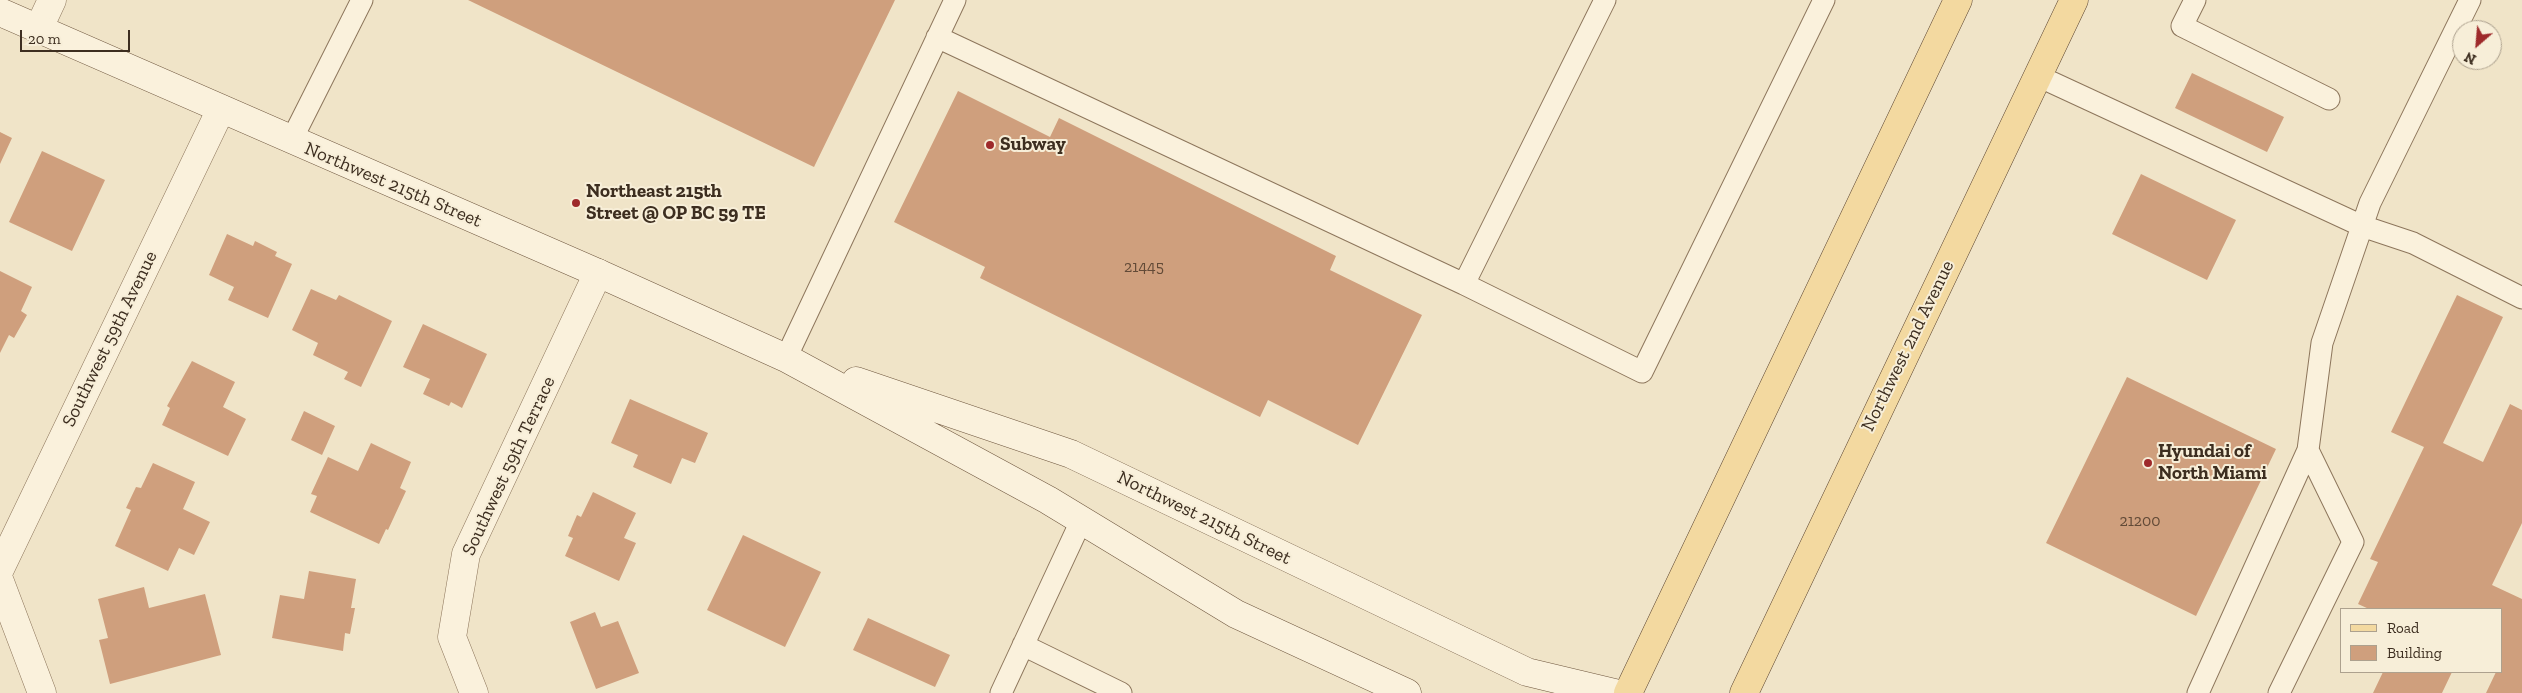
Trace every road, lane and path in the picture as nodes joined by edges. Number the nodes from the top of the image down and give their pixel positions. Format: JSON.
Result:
{"nodes":[{"id":1,"x":52,"y":0,"type":"edge"},
{"id":2,"x":362,"y":0,"type":"edge"},
{"id":3,"x":955,"y":0,"type":"edge"},
{"id":4,"x":1605,"y":0,"type":"edge"},
{"id":5,"x":1824,"y":0,"type":"edge"},
{"id":6,"x":1958,"y":0,"type":"edge"},
{"id":7,"x":2074,"y":0,"type":"edge"},
{"id":8,"x":2195,"y":0,"type":"edge"},
{"id":9,"x":2470,"y":0,"type":"edge"},
{"id":10,"x":0,"y":12,"type":"edge"},
{"id":11,"x":38,"y":30,"type":"junction"},
{"id":12,"x":937,"y":37,"type":"junction"},
{"id":13,"x":2038,"y":76,"type":"junction"},
{"id":14,"x":2329,"y":99,"type":"dead end"},
{"id":15,"x":221,"y":109,"type":"junction"},
{"id":16,"x":291,"y":141,"type":"junction"},
{"id":17,"x":2362,"y":226,"type":"junction"},
{"id":18,"x":598,"y":273,"type":"junction"},
{"id":19,"x":1464,"y":284,"type":"junction"},
{"id":20,"x":2522,"y":298,"type":"edge"},
{"id":21,"x":786,"y":358,"type":"junction"},
{"id":22,"x":2308,"y":450,"type":"junction"},
{"id":23,"x":1081,"y":521,"type":"junction"},
{"id":24,"x":0,"y":569,"type":"edge"},
{"id":25,"x":0,"y":582,"type":"edge"},
{"id":26,"x":1023,"y":645,"type":"junction"},
{"id":27,"x":1389,"y":689,"type":"edge"},
{"id":28,"x":42,"y":693,"type":"edge"},
{"id":29,"x":474,"y":693,"type":"edge"},
{"id":30,"x":1001,"y":693,"type":"edge"},
{"id":31,"x":1121,"y":693,"type":"edge"},
{"id":32,"x":1616,"y":693,"type":"edge"},
{"id":33,"x":1628,"y":693,"type":"edge"},
{"id":34,"x":1744,"y":693,"type":"edge"},
{"id":35,"x":2198,"y":693,"type":"edge"},
{"id":36,"x":2279,"y":693,"type":"edge"}],
"edges":[{"from":1,"to":11,"type":"street"},
{"from":2,"to":16,"type":"lane"},
{"from":3,"to":12,"type":"lane"},
{"from":4,"to":19,"type":"lane"},
{"from":5,"to":19,"type":"lane"},
{"from":6,"to":33,"type":"main road"},
{"from":7,"to":13,"type":"main road","name":"Northwest 2nd Avenue"},
{"from":8,"to":14,"type":"lane"},
{"from":9,"to":17,"type":"lane"},
{"from":10,"to":11,"type":"street","name":"Northwest 215th Street"},
{"from":11,"to":15,"type":"street","name":"Northwest 215th Street"},
{"from":12,"to":19,"type":"lane"},
{"from":12,"to":21,"type":"lane"},
{"from":13,"to":17,"type":"lane"},
{"from":13,"to":34,"type":"main road","name":"Northwest 2nd Avenue"},
{"from":15,"to":16,"type":"street","name":"Northwest 215th Street"},
{"from":15,"to":24,"type":"street","name":"Southwest 59th Avenue"},
{"from":16,"to":18,"type":"street","name":"Northwest 215th Street"},
{"from":17,"to":20,"type":"lane"},
{"from":17,"to":22,"type":"lane"},
{"from":18,"to":21,"type":"street","name":"Northwest 215th Street"},
{"from":18,"to":29,"type":"street","name":"Southwest 59th Terrace"},
{"from":21,"to":23,"type":"street","name":"Northwest 215th Street"},
{"from":21,"to":32,"type":"street","name":"Northwest 215th Street"},
{"from":22,"to":35,"type":"lane"},
{"from":22,"to":36,"type":"lane"},
{"from":23,"to":26,"type":"lane"},
{"from":23,"to":27,"type":"street","name":"Northwest 215th Street"},
{"from":25,"to":28,"type":"street"},
{"from":26,"to":30,"type":"lane"},
{"from":26,"to":31,"type":"lane"}]}
